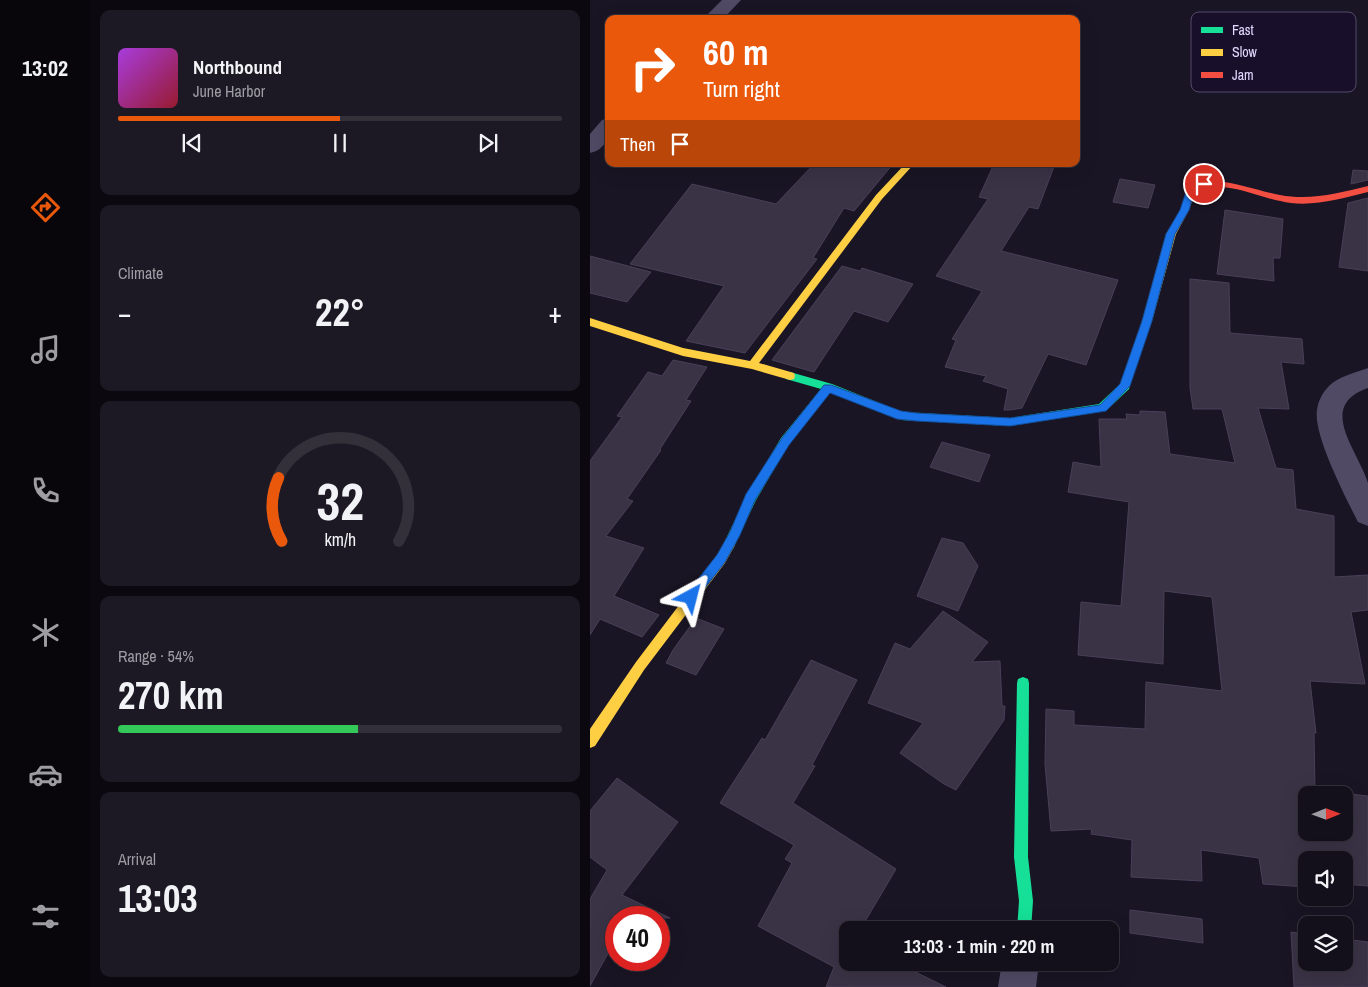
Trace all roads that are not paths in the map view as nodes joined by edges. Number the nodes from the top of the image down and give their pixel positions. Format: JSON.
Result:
{"nodes":[{"id":1,"x":732,"y":0,"type":"edge"},
{"id":2,"x":716,"y":15,"type":"edge"},
{"id":3,"x":605,"y":129,"type":"edge"},
{"id":4,"x":590,"y":146,"type":"edge"},
{"id":5,"x":907,"y":167,"type":"edge"},
{"id":6,"x":1368,"y":189,"type":"edge"},
{"id":7,"x":590,"y":322,"type":"edge"},
{"id":8,"x":752,"y":365,"type":"junction"},
{"id":9,"x":1368,"y":378,"type":"edge"},
{"id":10,"x":828,"y":388,"type":"junction"},
{"id":11,"x":1368,"y":514,"type":"edge"},
{"id":12,"x":1023,"y":683,"type":"dead end"},
{"id":13,"x":590,"y":741,"type":"edge"},
{"id":14,"x":1025,"y":921,"type":"edge"},
{"id":15,"x":1020,"y":971,"type":"edge"},
{"id":16,"x":1017,"y":987,"type":"edge"}],
"edges":[{"from":1,"to":2,"type":"street"},
{"from":3,"to":4,"type":"street"},
{"from":5,"to":8,"type":"street"},
{"from":6,"to":10,"type":"street"},
{"from":7,"to":8,"type":"street"},
{"from":8,"to":10,"type":"street"},
{"from":9,"to":11,"type":"street"},
{"from":10,"to":13,"type":"street"},
{"from":12,"to":14,"type":"street"},
{"from":15,"to":16,"type":"street"}]}
